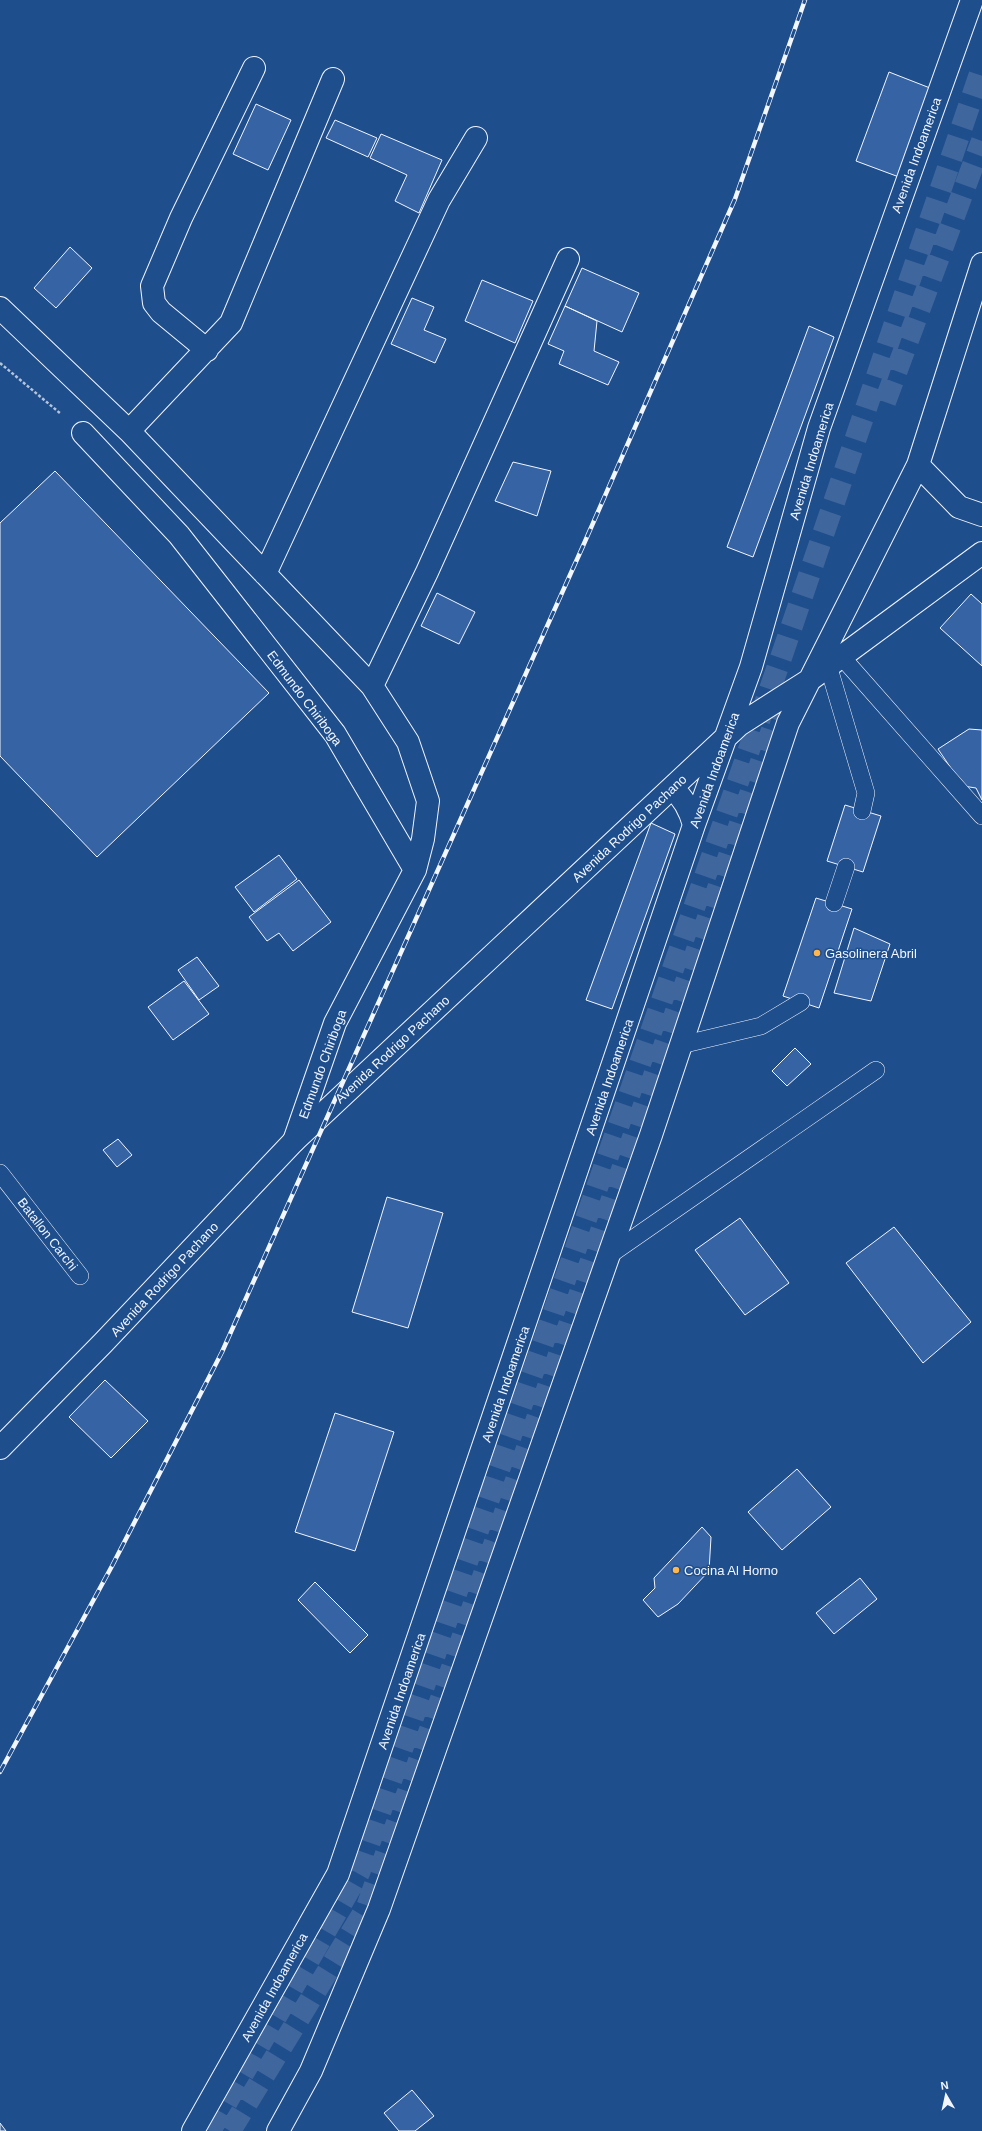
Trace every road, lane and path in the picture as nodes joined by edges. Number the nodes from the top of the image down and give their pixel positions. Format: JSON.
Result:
{"nodes":[{"id":1,"x":972,"y":0,"type":"edge"},
{"id":2,"x":254,"y":68,"type":"dead end"},
{"id":3,"x":333,"y":79,"type":"dead end"},
{"id":4,"x":476,"y":138,"type":"dead end"},
{"id":5,"x":568,"y":259,"type":"dead end"},
{"id":6,"x":982,"y":264,"type":"edge"},
{"id":7,"x":0,"y":308,"type":"edge"},
{"id":8,"x":207,"y":350,"type":"junction"},
{"id":9,"x":0,"y":362,"type":"edge"},
{"id":10,"x":129,"y":431,"type":"junction"},
{"id":11,"x":83,"y":433,"type":"joint"},
{"id":12,"x":918,"y":465,"type":"junction"},
{"id":13,"x":982,"y":515,"type":"edge"},
{"id":14,"x":982,"y":552,"type":"edge"},
{"id":15,"x":265,"y":574,"type":"junction"},
{"id":16,"x":835,"y":661,"type":"junction"},
{"id":17,"x":811,"y":679,"type":"junction"},
{"id":18,"x":372,"y":686,"type":"junction"},
{"id":19,"x":727,"y":736,"type":"junction"},
{"id":20,"x":672,"y":788,"type":"junction"},
{"id":21,"x":862,"y":810,"type":"dead end"},
{"id":22,"x":982,"y":816,"type":"edge"},
{"id":23,"x":694,"y":825,"type":"junction"},
{"id":24,"x":846,"y":867,"type":"dead end"},
{"id":25,"x":415,"y":870,"type":"junction"},
{"id":26,"x":834,"y":904,"type":"dead end"},
{"id":27,"x":801,"y":1002,"type":"dead end"},
{"id":28,"x":681,"y":1045,"type":"junction"},
{"id":29,"x":876,"y":1070,"type":"dead end"},
{"id":30,"x":294,"y":1141,"type":"junction"},
{"id":31,"x":0,"y":1173,"type":"edge"},
{"id":32,"x":608,"y":1256,"type":"junction"},
{"id":33,"x":80,"y":1276,"type":"dead end"},
{"id":34,"x":0,"y":1448,"type":"edge"},
{"id":35,"x":193,"y":2131,"type":"edge"},
{"id":36,"x":278,"y":2131,"type":"edge"}],
"edges":[{"from":1,"to":19,"type":"main road","name":"Avenida Indoamerica"},
{"from":2,"to":8,"type":"main road"},
{"from":3,"to":8,"type":"main road"},
{"from":4,"to":15,"type":"main road"},
{"from":5,"to":18,"type":"main road"},
{"from":6,"to":12,"type":"main road"},
{"from":7,"to":10,"type":"main road"},
{"from":8,"to":10,"type":"main road"},
{"from":9,"to":11,"type":"path"},
{"from":10,"to":15,"type":"main road"},
{"from":11,"to":25,"type":"main road","name":"Edmundo Chiriboga"},
{"from":12,"to":13,"type":"main road"},
{"from":12,"to":17,"type":"main road"},
{"from":14,"to":16,"type":"main road","name":"Avenida Rodrigo Pachano"},
{"from":15,"to":18,"type":"main road"},
{"from":16,"to":17,"type":"main road","name":"Avenida Rodrigo Pachano"},
{"from":16,"to":21,"type":"lane"},
{"from":16,"to":22,"type":"lane"},
{"from":17,"to":19,"type":"main road","name":"Avenida Rodrigo Pachano"},
{"from":17,"to":28,"type":"main road"},
{"from":18,"to":25,"type":"main road"},
{"from":19,"to":20,"type":"main road","name":"Avenida Rodrigo Pachano"},
{"from":19,"to":23,"type":"main road","name":"Avenida Indoamerica"},
{"from":20,"to":23,"type":"main road"},
{"from":20,"to":30,"type":"main road","name":"Avenida Rodrigo Pachano"},
{"from":23,"to":35,"type":"main road","name":"Avenida Indoamerica"},
{"from":24,"to":26,"type":"lane"},
{"from":25,"to":30,"type":"main road","name":"Edmundo Chiriboga"},
{"from":27,"to":28,"type":"lane"},
{"from":28,"to":32,"type":"main road"},
{"from":29,"to":32,"type":"lane"},
{"from":30,"to":34,"type":"main road","name":"Avenida Rodrigo Pachano"},
{"from":31,"to":33,"type":"lane","name":"Batallon Carchi"},
{"from":32,"to":36,"type":"main road"}]}
